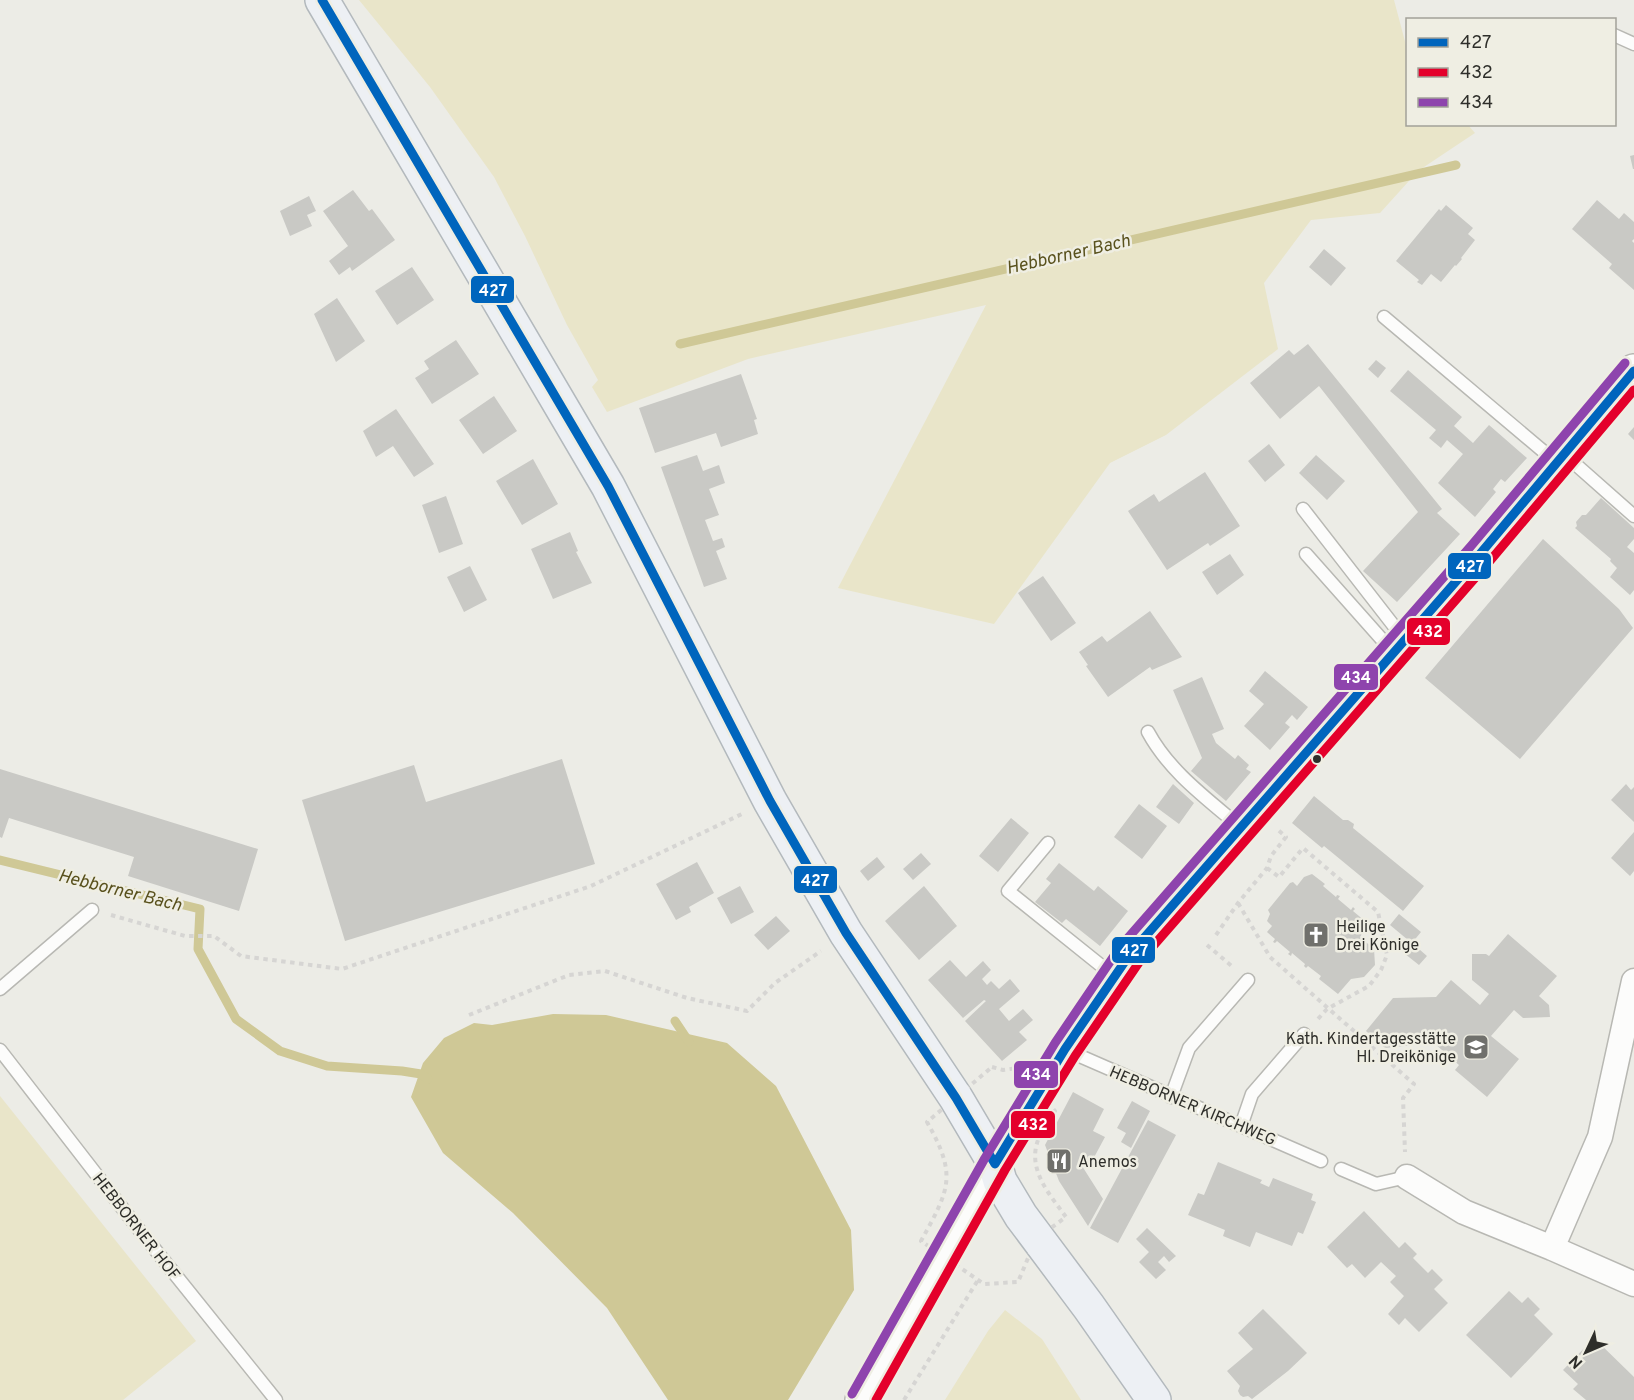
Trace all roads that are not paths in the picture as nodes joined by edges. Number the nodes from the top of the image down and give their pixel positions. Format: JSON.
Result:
{"nodes":[{"id":1,"x":322,"y":0,"type":"edge"},
{"id":2,"x":1616,"y":36,"type":"edge"},
{"id":3,"x":1634,"y":44,"type":"edge"},
{"id":4,"x":1384,"y":317,"type":"dead end"},
{"id":5,"x":1634,"y":371,"type":"edge"},
{"id":6,"x":1561,"y":458,"type":"junction"},
{"id":7,"x":1303,"y":509,"type":"dead end"},
{"id":8,"x":1634,"y":516,"type":"edge"},
{"id":9,"x":1306,"y":554,"type":"dead end"},
{"id":10,"x":1399,"y":646,"type":"junction"},
{"id":11,"x":1148,"y":732,"type":"dead end"},
{"id":12,"x":1240,"y":827,"type":"junction"},
{"id":13,"x":1048,"y":843,"type":"dead end"},
{"id":14,"x":92,"y":910,"type":"road end"},
{"id":15,"x":1115,"y":976,"type":"junction"},
{"id":16,"x":1248,"y":980,"type":"road end"},
{"id":17,"x":1634,"y":981,"type":"edge"},
{"id":18,"x":0,"y":989,"type":"edge"},
{"id":19,"x":1304,"y":1034,"type":"road end"},
{"id":20,"x":0,"y":1050,"type":"edge"},
{"id":21,"x":1065,"y":1050,"type":"junction"},
{"id":22,"x":1172,"y":1097,"type":"junction"},
{"id":23,"x":1241,"y":1126,"type":"junction"},
{"id":24,"x":1321,"y":1161,"type":"dead end"},
{"id":25,"x":994,"y":1164,"type":"junction"},
{"id":26,"x":1341,"y":1169,"type":"dead end"},
{"id":27,"x":1407,"y":1177,"type":"joint"},
{"id":28,"x":1552,"y":1248,"type":"junction"},
{"id":29,"x":1634,"y":1284,"type":"edge"},
{"id":30,"x":276,"y":1400,"type":"edge"},
{"id":31,"x":862,"y":1400,"type":"edge"},
{"id":32,"x":1154,"y":1400,"type":"edge"}],
"edges":[{"from":1,"to":25,"type":"main road"},
{"from":2,"to":3,"type":"lane"},
{"from":4,"to":6,"type":"lane"},
{"from":5,"to":6,"type":"main road"},
{"from":6,"to":8,"type":"lane"},
{"from":6,"to":10,"type":"main road"},
{"from":7,"to":10,"type":"lane"},
{"from":9,"to":10,"type":"lane"},
{"from":10,"to":12,"type":"main road"},
{"from":11,"to":12,"type":"lane"},
{"from":12,"to":15,"type":"main road"},
{"from":13,"to":15,"type":"lane"},
{"from":14,"to":18,"type":"lane"},
{"from":15,"to":21,"type":"main road"},
{"from":16,"to":22,"type":"lane"},
{"from":17,"to":28,"type":"street"},
{"from":19,"to":23,"type":"lane"},
{"from":20,"to":30,"type":"lane","name":"HEBBORNER HOF"},
{"from":21,"to":22,"type":"lane","name":"HEBBORNER KIRCHWEG"},
{"from":21,"to":25,"type":"main road"},
{"from":22,"to":23,"type":"lane","name":"HEBBORNER KIRCHWEG"},
{"from":23,"to":24,"type":"lane","name":"HEBBORNER KIRCHWEG"},
{"from":25,"to":31,"type":"main road"},
{"from":25,"to":32,"type":"main road"},
{"from":26,"to":27,"type":"lane"},
{"from":27,"to":28,"type":"street"},
{"from":28,"to":29,"type":"street"}]}
